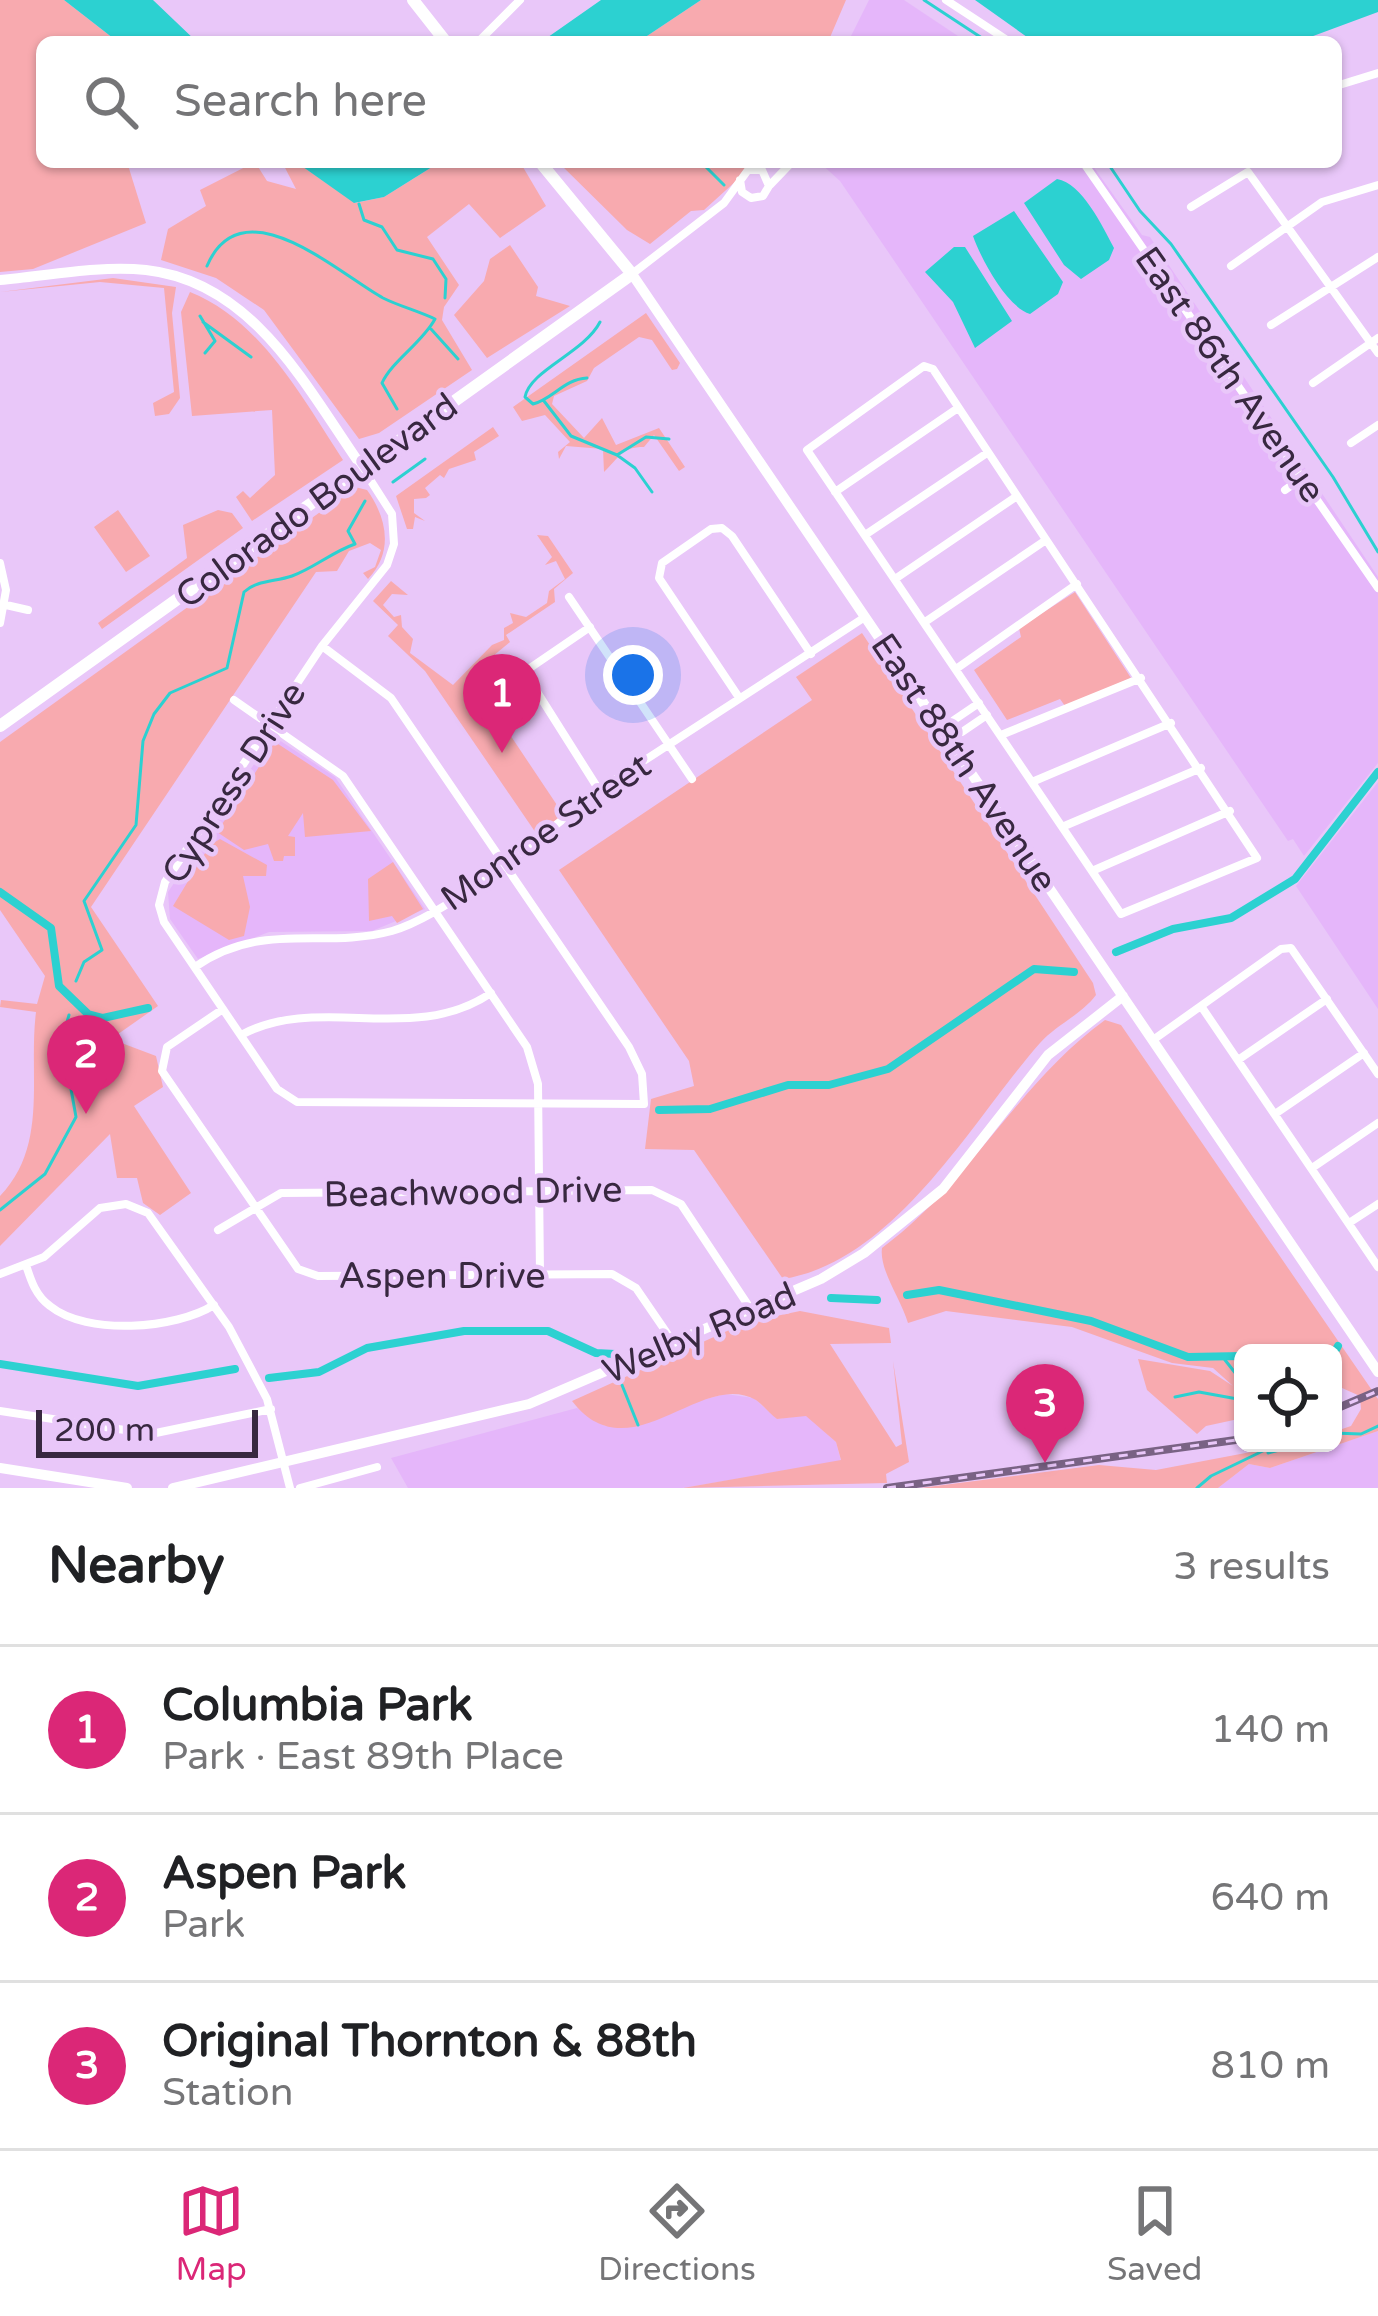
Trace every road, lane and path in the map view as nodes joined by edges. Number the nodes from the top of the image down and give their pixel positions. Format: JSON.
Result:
{"nodes":[{"id":1,"x":413,"y":0,"type":"edge"},
{"id":2,"x":520,"y":0,"type":"edge"},
{"id":3,"x":946,"y":0,"type":"edge"},
{"id":4,"x":441,"y":36,"type":"edge"},
{"id":5,"x":484,"y":36,"type":"edge"},
{"id":6,"x":1001,"y":36,"type":"edge"},
{"id":7,"x":1378,"y":73,"type":"edge"},
{"id":8,"x":1342,"y":84,"type":"edge"},
{"id":9,"x":545,"y":168,"type":"edge"},
{"id":10,"x":765,"y":168,"type":"edge"},
{"id":11,"x":786,"y":168,"type":"edge"},
{"id":12,"x":1087,"y":168,"type":"edge"},
{"id":13,"x":762,"y":170,"type":"junction"},
{"id":14,"x":740,"y":180,"type":"junction"},
{"id":15,"x":1378,"y":185,"type":"edge"},
{"id":16,"x":769,"y":186,"type":"junction"},
{"id":17,"x":751,"y":198,"type":"junction"},
{"id":18,"x":724,"y":203,"type":"junction"},
{"id":19,"x":1191,"y":207,"type":"dead end"},
{"id":20,"x":1288,"y":226,"type":"junction"},
{"id":21,"x":1378,"y":257,"type":"edge"},
{"id":22,"x":1231,"y":266,"type":"dead end"},
{"id":23,"x":632,"y":274,"type":"junction"},
{"id":24,"x":0,"y":280,"type":"edge"},
{"id":25,"x":1330,"y":284,"type":"junction"},
{"id":26,"x":1271,"y":325,"type":"dead end"},
{"id":27,"x":1374,"y":340,"type":"edge"},
{"id":28,"x":1378,"y":353,"type":"edge"},
{"id":29,"x":1312,"y":383,"type":"dead end"},
{"id":30,"x":958,"y":407,"type":"junction"},
{"id":31,"x":1378,"y":425,"type":"edge"},
{"id":32,"x":1351,"y":443,"type":"dead end"},
{"id":33,"x":987,"y":452,"type":"junction"},
{"id":34,"x":362,"y":467,"type":"junction"},
{"id":35,"x":1303,"y":477,"type":"junction"},
{"id":36,"x":1285,"y":490,"type":"dead end"},
{"id":37,"x":835,"y":491,"type":"junction"},
{"id":38,"x":1017,"y":496,"type":"junction"},
{"id":39,"x":865,"y":535,"type":"junction"},
{"id":40,"x":1046,"y":540,"type":"junction"},
{"id":41,"x":0,"y":563,"type":"edge"},
{"id":42,"x":895,"y":579,"type":"junction"},
{"id":43,"x":1077,"y":584,"type":"junction"},
{"id":44,"x":1378,"y":588,"type":"edge"},
{"id":45,"x":569,"y":597,"type":"dead end"},
{"id":46,"x":6,"y":605,"type":"junction"},
{"id":47,"x":28,"y":610,"type":"dead end"},
{"id":48,"x":866,"y":616,"type":"junction"},
{"id":49,"x":925,"y":622,"type":"junction"},
{"id":50,"x":0,"y":623,"type":"edge"},
{"id":51,"x":590,"y":627,"type":"junction"},
{"id":52,"x":322,"y":646,"type":"junction"},
{"id":53,"x":811,"y":654,"type":"junction"},
{"id":54,"x":956,"y":668,"type":"junction"},
{"id":55,"x":1141,"y":678,"type":"junction"},
{"id":56,"x":738,"y":696,"type":"junction"},
{"id":57,"x":234,"y":700,"type":"dead end"},
{"id":58,"x":979,"y":703,"type":"junction"},
{"id":59,"x":987,"y":715,"type":"junction"},
{"id":60,"x":1171,"y":723,"type":"junction"},
{"id":61,"x":271,"y":724,"type":"junction"},
{"id":62,"x":0,"y":726,"type":"edge"},
{"id":63,"x":946,"y":734,"type":"junction"},
{"id":64,"x":1001,"y":735,"type":"junction"},
{"id":65,"x":669,"y":744,"type":"junction"},
{"id":66,"x":1201,"y":768,"type":"junction"},
{"id":67,"x":692,"y":779,"type":"dead end"},
{"id":68,"x":1032,"y":782,"type":"junction"},
{"id":69,"x":598,"y":790,"type":"junction"},
{"id":70,"x":1230,"y":811,"type":"junction"},
{"id":71,"x":1062,"y":826,"type":"junction"},
{"id":72,"x":504,"y":863,"type":"junction"},
{"id":73,"x":1092,"y":872,"type":"junction"},
{"id":74,"x":434,"y":909,"type":"junction"},
{"id":75,"x":195,"y":967,"type":"junction"},
{"id":76,"x":491,"y":993,"type":"junction"},
{"id":77,"x":1123,"y":996,"type":"junction"},
{"id":78,"x":1327,"y":999,"type":"junction"},
{"id":79,"x":1201,"y":1006,"type":"junction"},
{"id":80,"x":223,"y":1009,"type":"junction"},
{"id":81,"x":241,"y":1035,"type":"junction"},
{"id":82,"x":1153,"y":1040,"type":"junction"},
{"id":83,"x":1364,"y":1053,"type":"junction"},
{"id":84,"x":1238,"y":1060,"type":"junction"},
{"id":85,"x":1378,"y":1074,"type":"edge"},
{"id":86,"x":539,"y":1105,"type":"junction"},
{"id":87,"x":1275,"y":1114,"type":"junction"},
{"id":88,"x":1378,"y":1123,"type":"edge"},
{"id":89,"x":1312,"y":1168,"type":"junction"},
{"id":90,"x":129,"y":1189,"type":"dead end"},
{"id":91,"x":538,"y":1190,"type":"junction"},
{"id":92,"x":126,"y":1204,"type":"junction"},
{"id":93,"x":1378,"y":1204,"type":"edge"},
{"id":94,"x":252,"y":1206,"type":"junction"},
{"id":95,"x":1349,"y":1223,"type":"junction"},
{"id":96,"x":218,"y":1230,"type":"dead end"},
{"id":97,"x":26,"y":1265,"type":"junction"},
{"id":98,"x":1378,"y":1267,"type":"edge"},
{"id":99,"x":0,"y":1274,"type":"edge"},
{"id":100,"x":540,"y":1274,"type":"junction"},
{"id":101,"x":214,"y":1304,"type":"junction"},
{"id":102,"x":750,"y":1308,"type":"junction"},
{"id":103,"x":673,"y":1342,"type":"junction"},
{"id":104,"x":1373,"y":1356,"type":"edge"},
{"id":105,"x":1378,"y":1372,"type":"edge"},
{"id":106,"x":271,"y":1409,"type":"junction"},
{"id":107,"x":0,"y":1411,"type":"edge"},
{"id":108,"x":284,"y":1464,"type":"junction"},
{"id":109,"x":377,"y":1466,"type":"dead end"},
{"id":110,"x":0,"y":1468,"type":"edge"},
{"id":111,"x":128,"y":1488,"type":"edge"},
{"id":112,"x":173,"y":1488,"type":"edge"},
{"id":113,"x":290,"y":1488,"type":"edge"},
{"id":114,"x":301,"y":1488,"type":"edge"}],
"edges":[{"from":1,"to":4,"type":"main road"},
{"from":2,"to":5,"type":"street"},
{"from":3,"to":6,"type":"street"},
{"from":7,"to":8,"type":"street"},
{"from":9,"to":23,"type":"main road","name":"East 88th Avenue"},
{"from":10,"to":13,"type":"street"},
{"from":11,"to":16,"type":"street"},
{"from":12,"to":35,"type":"street","name":"East 86th Avenue"},
{"from":13,"to":14,"type":"street"},
{"from":13,"to":16,"type":"street"},
{"from":14,"to":17,"type":"street"},
{"from":14,"to":18,"type":"street"},
{"from":15,"to":20,"type":"street"},
{"from":16,"to":17,"type":"street"},
{"from":17,"to":18,"type":"street"},
{"from":18,"to":23,"type":"street"},
{"from":19,"to":20,"type":"street"},
{"from":20,"to":22,"type":"street"},
{"from":20,"to":25,"type":"street"},
{"from":21,"to":25,"type":"street"},
{"from":23,"to":34,"type":"main road","name":"Colorado Boulevard"},
{"from":23,"to":48,"type":"street","name":"East 88th Avenue"},
{"from":24,"to":34,"type":"street"},
{"from":25,"to":26,"type":"street"},
{"from":25,"to":27,"type":"street"},
{"from":27,"to":28,"type":"street"},
{"from":27,"to":29,"type":"street"},
{"from":30,"to":33,"type":"street"},
{"from":30,"to":37,"type":"street"},
{"from":30,"to":37,"type":"street"},
{"from":31,"to":32,"type":"street"},
{"from":33,"to":38,"type":"street"},
{"from":33,"to":39,"type":"street"},
{"from":34,"to":52,"type":"street","name":"Cypress Drive"},
{"from":34,"to":62,"type":"main road","name":"Colorado Boulevard"},
{"from":35,"to":36,"type":"street"},
{"from":35,"to":44,"type":"street","name":"East 86th Avenue"},
{"from":37,"to":39,"type":"street"},
{"from":38,"to":40,"type":"street"},
{"from":38,"to":42,"type":"street"},
{"from":39,"to":42,"type":"street"},
{"from":40,"to":43,"type":"street"},
{"from":40,"to":49,"type":"street"},
{"from":41,"to":46,"type":"street"},
{"from":42,"to":49,"type":"street"},
{"from":43,"to":54,"type":"street"},
{"from":43,"to":55,"type":"street"},
{"from":45,"to":51,"type":"street"},
{"from":46,"to":47,"type":"street"},
{"from":46,"to":50,"type":"street"},
{"from":48,"to":53,"type":"street","name":"Monroe Street"},
{"from":48,"to":63,"type":"street","name":"East 88th Avenue"},
{"from":49,"to":54,"type":"street"},
{"from":51,"to":65,"type":"street"},
{"from":51,"to":69,"type":"street"},
{"from":52,"to":61,"type":"street","name":"Cypress Drive"},
{"from":52,"to":72,"type":"street"},
{"from":53,"to":56,"type":"street","name":"Monroe Street"},
{"from":53,"to":56,"type":"street"},
{"from":54,"to":58,"type":"street"},
{"from":55,"to":60,"type":"street"},
{"from":55,"to":64,"type":"street"},
{"from":56,"to":65,"type":"street","name":"Monroe Street"},
{"from":57,"to":61,"type":"street"},
{"from":58,"to":59,"type":"street"},
{"from":58,"to":63,"type":"street"},
{"from":59,"to":63,"type":"street"},
{"from":59,"to":64,"type":"street"},
{"from":60,"to":66,"type":"street"},
{"from":60,"to":68,"type":"street"},
{"from":61,"to":74,"type":"street"},
{"from":61,"to":75,"type":"street","name":"Cypress Drive"},
{"from":63,"to":77,"type":"street","name":"East 88th Avenue"},
{"from":64,"to":68,"type":"street"},
{"from":65,"to":67,"type":"street"},
{"from":65,"to":69,"type":"street","name":"Monroe Street"},
{"from":66,"to":70,"type":"street"},
{"from":66,"to":71,"type":"street"},
{"from":68,"to":71,"type":"street"},
{"from":69,"to":72,"type":"street","name":"Monroe Street"},
{"from":70,"to":73,"type":"street"},
{"from":70,"to":73,"type":"street"},
{"from":71,"to":73,"type":"street"},
{"from":72,"to":74,"type":"street","name":"Monroe Street"},
{"from":72,"to":86,"type":"street","name":"Cypress Drive"},
{"from":74,"to":75,"type":"street","name":"Monroe Street"},
{"from":74,"to":76,"type":"street"},
{"from":75,"to":80,"type":"street","name":"Cypress Drive"},
{"from":76,"to":81,"type":"street"},
{"from":76,"to":86,"type":"street"},
{"from":77,"to":82,"type":"street","name":"East 88th Avenue"},
{"from":77,"to":102,"type":"street","name":"Welby Road"},
{"from":78,"to":79,"type":"street"},
{"from":78,"to":83,"type":"street"},
{"from":78,"to":84,"type":"street"},
{"from":79,"to":82,"type":"street"},
{"from":79,"to":84,"type":"street"},
{"from":80,"to":81,"type":"street","name":"Cypress Drive"},
{"from":80,"to":94,"type":"street","name":"Aspen Drive"},
{"from":81,"to":86,"type":"street","name":"Cypress Drive"},
{"from":82,"to":104,"type":"street","name":"East 88th Avenue"},
{"from":83,"to":85,"type":"street"},
{"from":83,"to":87,"type":"street"},
{"from":84,"to":87,"type":"street"},
{"from":86,"to":91,"type":"street"},
{"from":87,"to":89,"type":"street"},
{"from":88,"to":89,"type":"street"},
{"from":89,"to":95,"type":"street"},
{"from":90,"to":92,"type":"street"},
{"from":91,"to":94,"type":"street","name":"Beachwood Drive"},
{"from":91,"to":100,"type":"street"},
{"from":91,"to":102,"type":"street","name":"Beachwood Drive"},
{"from":92,"to":97,"type":"street"},
{"from":92,"to":101,"type":"street"},
{"from":93,"to":95,"type":"street"},
{"from":94,"to":96,"type":"street","name":"Beachwood Drive"},
{"from":94,"to":100,"type":"street","name":"Aspen Drive"},
{"from":95,"to":98,"type":"street"},
{"from":97,"to":99,"type":"street"},
{"from":97,"to":101,"type":"street"},
{"from":100,"to":103,"type":"street","name":"Aspen Drive"},
{"from":101,"to":106,"type":"street"},
{"from":102,"to":103,"type":"street","name":"Welby Road"},
{"from":103,"to":108,"type":"street","name":"Welby Road"},
{"from":104,"to":105,"type":"street","name":"East 88th Avenue"},
{"from":106,"to":107,"type":"street"},
{"from":106,"to":108,"type":"street"},
{"from":108,"to":112,"type":"street","name":"Welby Road"},
{"from":108,"to":113,"type":"street"},
{"from":109,"to":114,"type":"street"},
{"from":110,"to":111,"type":"street"}]}
